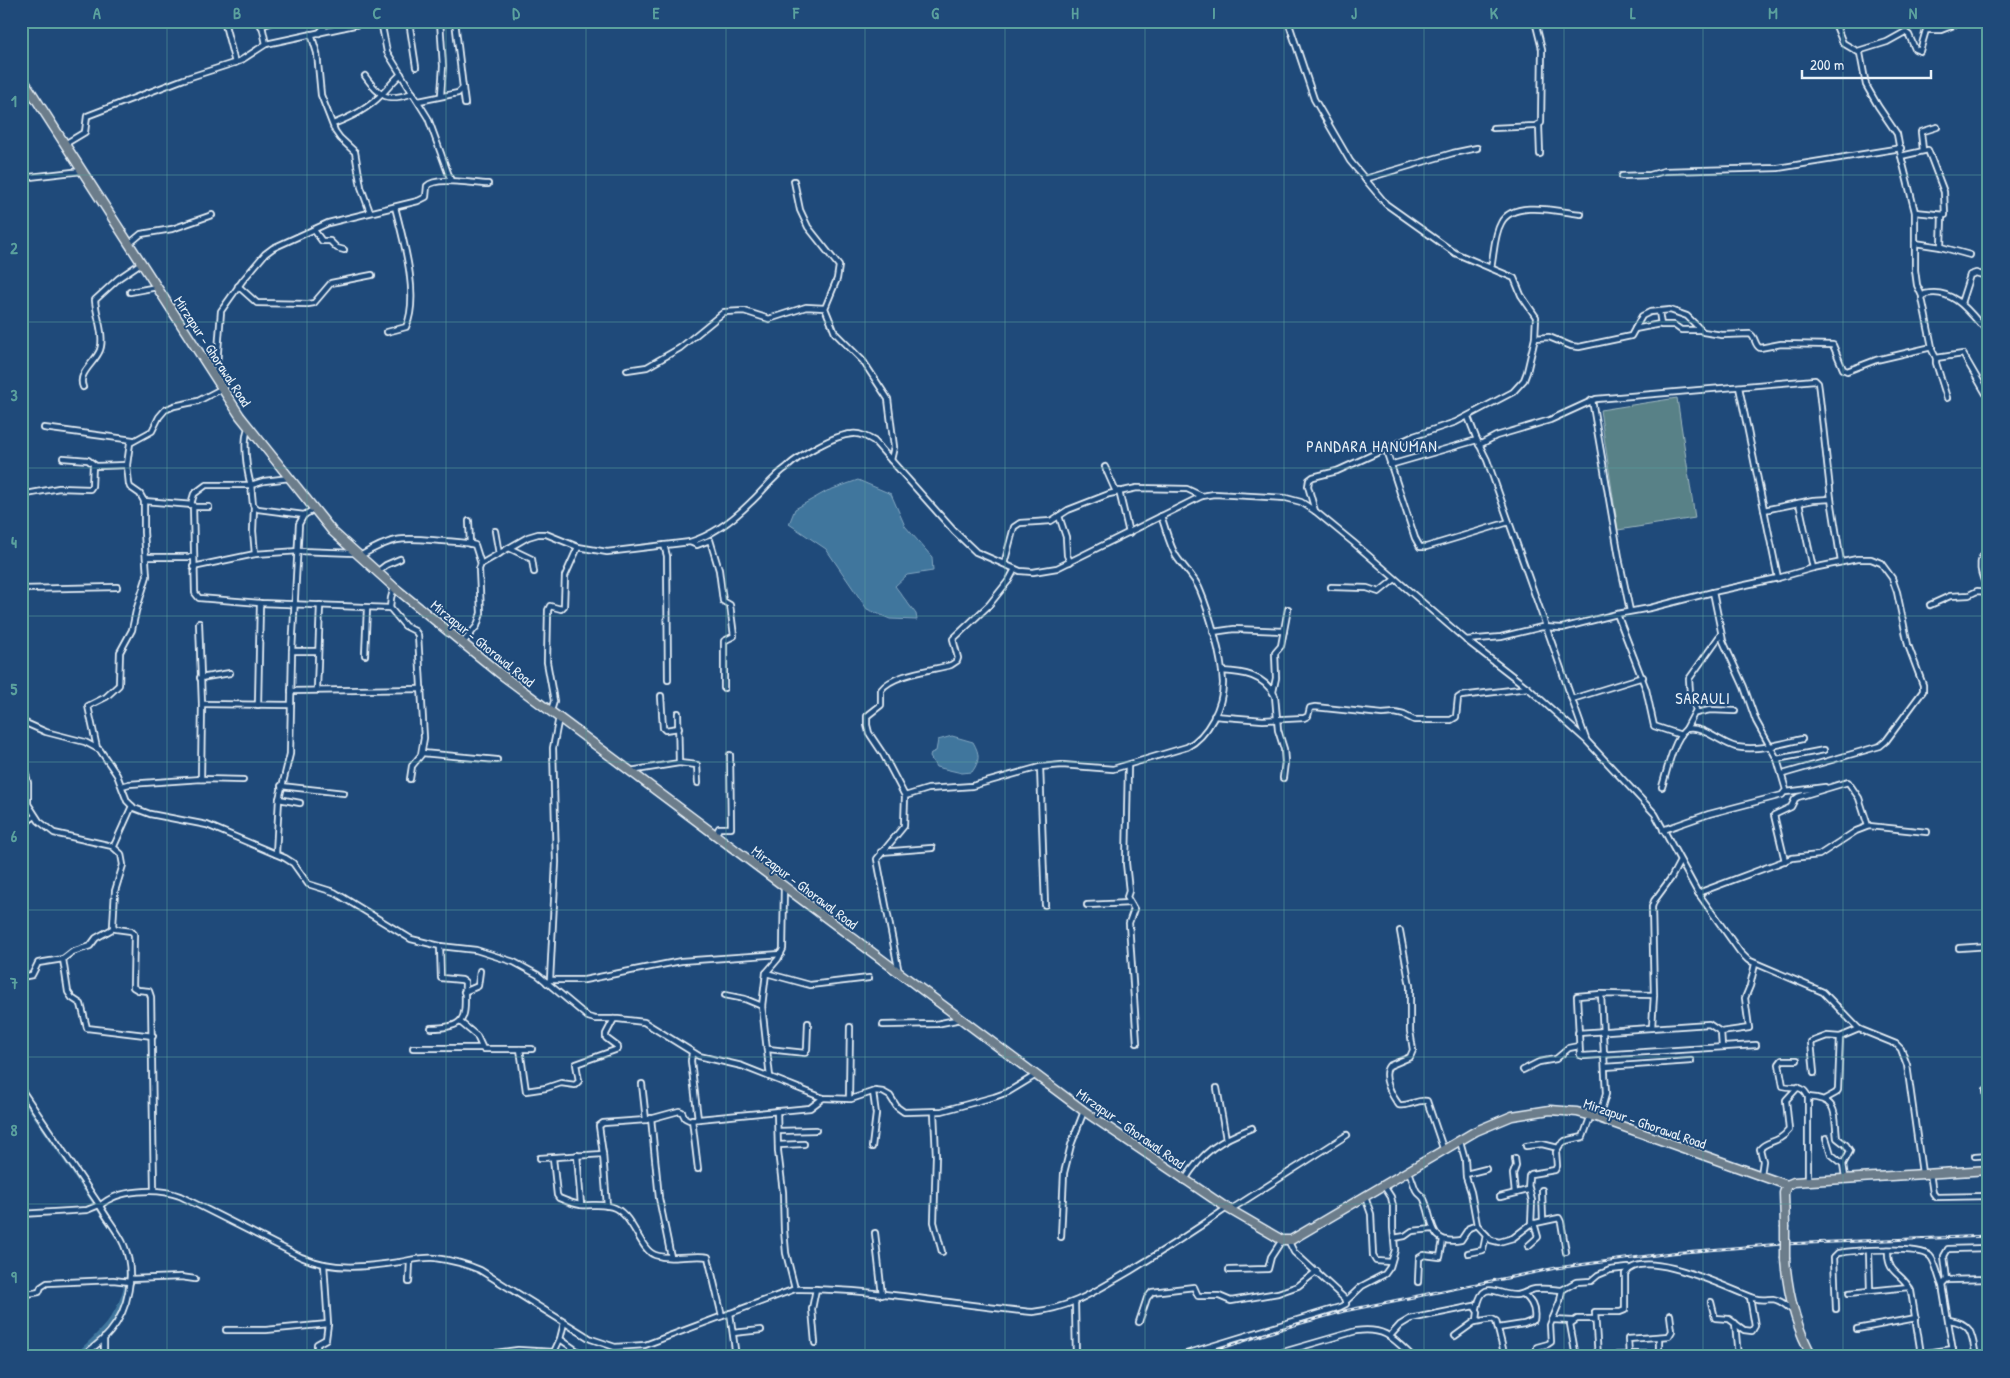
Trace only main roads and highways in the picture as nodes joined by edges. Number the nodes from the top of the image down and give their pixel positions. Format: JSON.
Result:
{"nodes":[{"id":1,"x":21,"y":76,"type":"edge"},
{"id":2,"x":1989,"y":1170,"type":"edge"},
{"id":3,"x":1787,"y":1185,"type":"junction"},
{"id":4,"x":1813,"y":1357,"type":"edge"}],
"edges":[{"from":1,"to":3,"type":"main road","name":"Mirzapur - Ghorawal Road"},
{"from":2,"to":3,"type":"main road"},
{"from":3,"to":4,"type":"main road","bridge":true}]}
